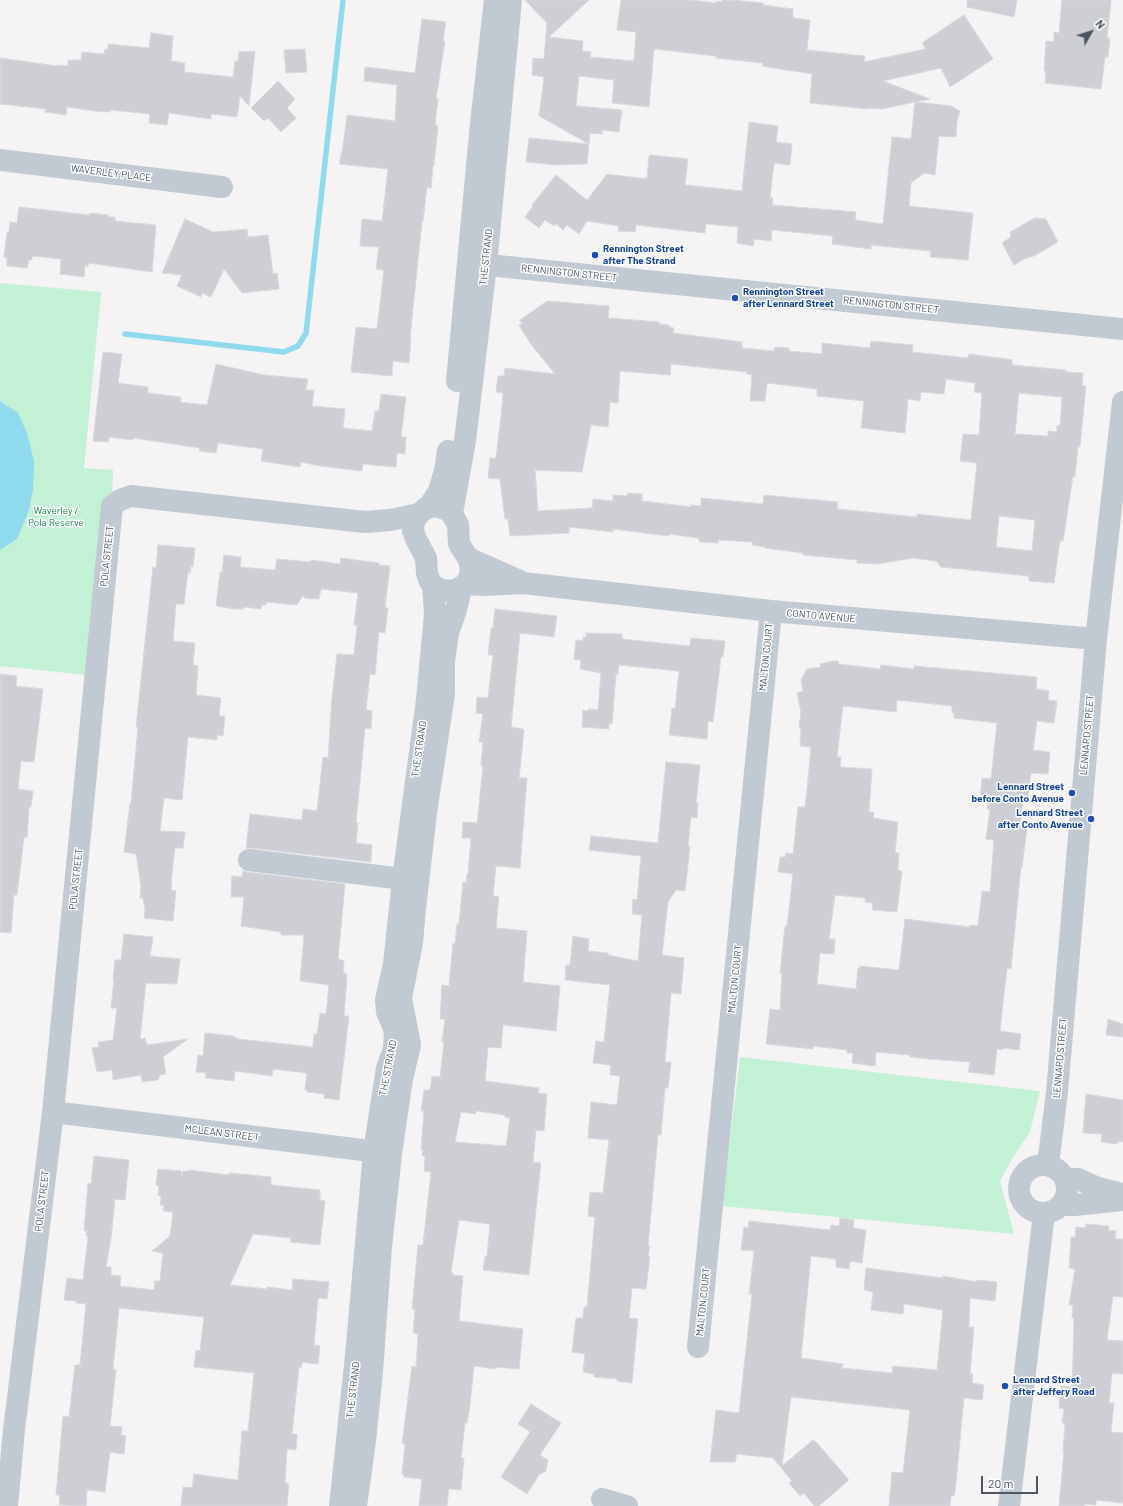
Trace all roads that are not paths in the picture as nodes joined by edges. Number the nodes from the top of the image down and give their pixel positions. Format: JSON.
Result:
{"nodes":[{"id":1,"x":495,"y":0,"type":"edge"},
{"id":2,"x":511,"y":0,"type":"edge"},
{"id":3,"x":0,"y":160,"type":"edge"},
{"id":4,"x":222,"y":187,"type":"dead end"},
{"id":5,"x":477,"y":264,"type":"junction"},
{"id":6,"x":1123,"y":328,"type":"edge"},
{"id":7,"x":1123,"y":402,"type":"edge"},
{"id":8,"x":424,"y":511,"type":"junction"},
{"id":9,"x":452,"y":513,"type":"junction"},
{"id":10,"x":365,"y":522,"type":"junction"},
{"id":11,"x":418,"y":543,"type":"junction"},
{"id":12,"x":468,"y":558,"type":"junction"},
{"id":13,"x":522,"y":583,"type":"junction"},
{"id":14,"x":433,"y":585,"type":"junction"},
{"id":15,"x":464,"y":586,"type":"junction"},
{"id":16,"x":771,"y":611,"type":"junction"},
{"id":17,"x":1096,"y":639,"type":"junction"},
{"id":18,"x":249,"y":860,"type":"dead end"},
{"id":19,"x":403,"y":879,"type":"junction"},
{"id":20,"x":53,"y":1112,"type":"junction"},
{"id":21,"x":382,"y":1153,"type":"junction"},
{"id":22,"x":1048,"y":1165,"type":"junction"},
{"id":23,"x":1065,"y":1179,"type":"junction"},
{"id":24,"x":1123,"y":1194,"type":"edge"},
{"id":25,"x":1123,"y":1200,"type":"edge"},
{"id":26,"x":1052,"y":1209,"type":"junction"},
{"id":27,"x":698,"y":1347,"type":"dead end"},
{"id":28,"x":7,"y":1430,"type":"edge"},
{"id":29,"x":602,"y":1499,"type":"dead end"},
{"id":30,"x":7,"y":1506,"type":"edge"},
{"id":31,"x":340,"y":1506,"type":"edge"},
{"id":32,"x":356,"y":1506,"type":"edge"},
{"id":33,"x":627,"y":1506,"type":"edge"},
{"id":34,"x":1009,"y":1506,"type":"edge"}],
"edges":[{"from":1,"to":5,"type":"street","name":"THE STRAND"},
{"from":2,"to":5,"type":"street","name":"THE STRAND"},
{"from":3,"to":4,"type":"street","name":"WAVERLEY PLACE"},
{"from":5,"to":6,"type":"street","name":"RENNINGTON STREET"},
{"from":5,"to":8,"type":"street","name":"THE STRAND"},
{"from":5,"to":9,"type":"street","name":"THE STRAND"},
{"from":7,"to":17,"type":"street","name":"LENNARD STREET"},
{"from":8,"to":9,"type":"street","name":"POLA STREET"},
{"from":8,"to":10,"type":"street","name":"POLA STREET"},
{"from":8,"to":11,"type":"street","name":"THE STRAND"},
{"from":9,"to":12,"type":"street"},
{"from":10,"to":11,"type":"street","name":"POLA STREET"},
{"from":10,"to":20,"type":"street","name":"POLA STREET"},
{"from":11,"to":14,"type":"street","name":"THE STRAND"},
{"from":12,"to":13,"type":"street","name":"CONTO AVENUE"},
{"from":12,"to":15,"type":"street","name":"THE STRAND"},
{"from":13,"to":15,"type":"street","name":"CONTO AVENUE"},
{"from":13,"to":16,"type":"street","name":"CONTO AVENUE"},
{"from":14,"to":15,"type":"street","name":"CONTO AVENUE"},
{"from":14,"to":19,"type":"street","name":"THE STRAND"},
{"from":15,"to":21,"type":"street","name":"THE STRAND"},
{"from":16,"to":17,"type":"street","name":"CONTO AVENUE"},
{"from":16,"to":27,"type":"street","name":"MALTON COURT"},
{"from":17,"to":22,"type":"street","name":"LENNARD STREET"},
{"from":18,"to":19,"type":"street"},
{"from":19,"to":21,"type":"street","name":"THE STRAND"},
{"from":20,"to":21,"type":"street","name":"MCLEAN STREET"},
{"from":20,"to":28,"type":"street","name":"POLA STREET"},
{"from":21,"to":31,"type":"street","name":"THE STRAND"},
{"from":21,"to":32,"type":"street","name":"THE STRAND"},
{"from":22,"to":23,"type":"street"},
{"from":22,"to":26,"type":"street"},
{"from":23,"to":24,"type":"street"},
{"from":23,"to":26,"type":"street"},
{"from":25,"to":26,"type":"street"},
{"from":26,"to":34,"type":"street"},
{"from":28,"to":30,"type":"street","name":"POLA STREET"},
{"from":29,"to":33,"type":"street"}]}
